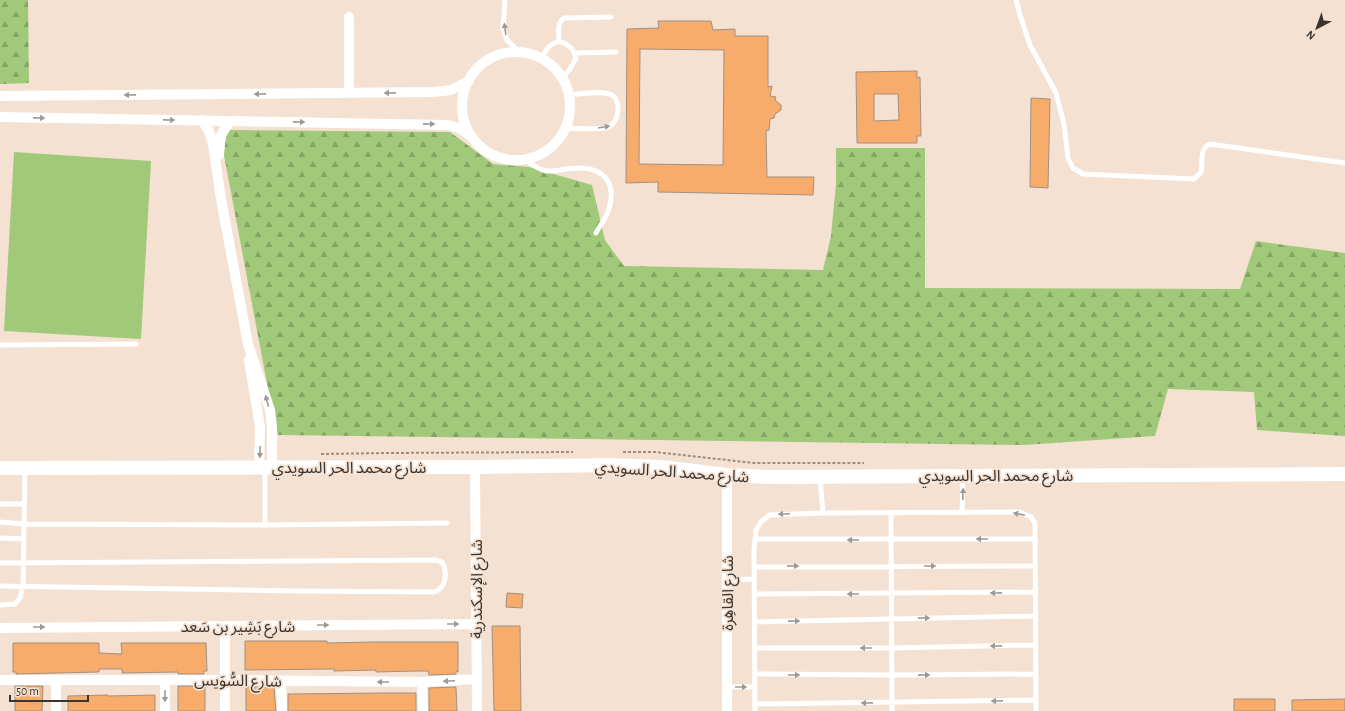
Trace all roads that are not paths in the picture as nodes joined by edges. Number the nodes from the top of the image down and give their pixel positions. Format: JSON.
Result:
{"nodes":[{"id":1,"x":505,"y":0,"type":"edge"},
{"id":2,"x":1016,"y":0,"type":"edge"},
{"id":3,"x":349,"y":17,"type":"dead end"},
{"id":4,"x":611,"y":17,"type":"dead end"},
{"id":5,"x":559,"y":42,"type":"junction"},
{"id":6,"x":616,"y":52,"type":"dead end"},
{"id":7,"x":520,"y":53,"type":"junction"},
{"id":8,"x":575,"y":54,"type":"junction"},
{"id":9,"x":541,"y":59,"type":"junction"},
{"id":10,"x":562,"y":79,"type":"junction"},
{"id":11,"x":469,"y":81,"type":"junction"},
{"id":12,"x":349,"y":93,"type":"junction"},
{"id":13,"x":568,"y":95,"type":"junction"},
{"id":14,"x":0,"y":96,"type":"edge"},
{"id":15,"x":0,"y":117,"type":"edge"},
{"id":16,"x":202,"y":120,"type":"junction"},
{"id":17,"x":230,"y":121,"type":"junction"},
{"id":18,"x":565,"y":128,"type":"junction"},
{"id":19,"x":473,"y":138,"type":"junction"},
{"id":20,"x":524,"y":159,"type":"junction"},
{"id":21,"x":1345,"y":163,"type":"edge"},
{"id":22,"x":217,"y":169,"type":"junction"},
{"id":23,"x":596,"y":233,"type":"dead end"},
{"id":24,"x":136,"y":344,"type":"dead end"},
{"id":25,"x":248,"y":344,"type":"junction"},
{"id":26,"x":0,"y":345,"type":"edge"},
{"id":27,"x":260,"y":427,"type":"junction"},
{"id":28,"x":272,"y":427,"type":"junction"},
{"id":29,"x":265,"y":467,"type":"junction"},
{"id":30,"x":475,"y":467,"type":"junction"},
{"id":31,"x":0,"y":468,"type":"edge"},
{"id":32,"x":24,"y":468,"type":"junction"},
{"id":33,"x":1345,"y":474,"type":"edge"},
{"id":34,"x":727,"y":475,"type":"junction"},
{"id":35,"x":964,"y":475,"type":"junction"},
{"id":36,"x":820,"y":477,"type":"junction"},
{"id":37,"x":0,"y":504,"type":"edge"},
{"id":38,"x":24,"y":504,"type":"junction"},
{"id":39,"x":962,"y":512,"type":"junction"},
{"id":40,"x":823,"y":513,"type":"junction"},
{"id":41,"x":891,"y":513,"type":"junction"},
{"id":42,"x":0,"y":522,"type":"edge"},
{"id":43,"x":447,"y":523,"type":"dead end"},
{"id":44,"x":24,"y":524,"type":"junction"},
{"id":45,"x":265,"y":525,"type":"junction"},
{"id":46,"x":0,"y":538,"type":"edge"},
{"id":47,"x":24,"y":539,"type":"junction"},
{"id":48,"x":755,"y":539,"type":"junction"},
{"id":49,"x":1035,"y":539,"type":"junction"},
{"id":50,"x":892,"y":540,"type":"junction"},
{"id":51,"x":0,"y":563,"type":"edge"},
{"id":52,"x":24,"y":564,"type":"junction"},
{"id":53,"x":892,"y":566,"type":"junction"},
{"id":54,"x":1035,"y":566,"type":"junction"},
{"id":55,"x":754,"y":567,"type":"junction"},
{"id":56,"x":755,"y":579,"type":"junction"},
{"id":57,"x":727,"y":580,"type":"junction"},
{"id":58,"x":0,"y":586,"type":"edge"},
{"id":59,"x":24,"y":586,"type":"junction"},
{"id":60,"x":1035,"y":592,"type":"junction"},
{"id":61,"x":755,"y":594,"type":"junction"},
{"id":62,"x":892,"y":594,"type":"junction"},
{"id":63,"x":0,"y":605,"type":"edge"},
{"id":64,"x":1035,"y":616,"type":"junction"},
{"id":65,"x":892,"y":619,"type":"junction"},
{"id":66,"x":755,"y":622,"type":"junction"},
{"id":67,"x":476,"y":624,"type":"junction"},
{"id":68,"x":225,"y":626,"type":"junction"},
{"id":69,"x":0,"y":628,"type":"edge"},
{"id":70,"x":1035,"y":645,"type":"junction"},
{"id":71,"x":755,"y":648,"type":"junction"},
{"id":72,"x":892,"y":648,"type":"junction"},
{"id":73,"x":755,"y":674,"type":"junction"},
{"id":74,"x":1036,"y":674,"type":"junction"},
{"id":75,"x":892,"y":675,"type":"junction"},
{"id":76,"x":477,"y":679,"type":"junction"},
{"id":77,"x":0,"y":680,"type":"edge"},
{"id":78,"x":56,"y":680,"type":"junction"},
{"id":79,"x":165,"y":680,"type":"junction"},
{"id":80,"x":225,"y":680,"type":"junction"},
{"id":81,"x":281,"y":681,"type":"junction"},
{"id":82,"x":422,"y":682,"type":"junction"},
{"id":83,"x":727,"y":687,"type":"junction"},
{"id":84,"x":755,"y":687,"type":"junction"},
{"id":85,"x":1036,"y":700,"type":"junction"},
{"id":86,"x":892,"y":702,"type":"junction"},
{"id":87,"x":756,"y":704,"type":"junction"},
{"id":88,"x":56,"y":711,"type":"edge"},
{"id":89,"x":165,"y":711,"type":"edge"},
{"id":90,"x":225,"y":711,"type":"edge"},
{"id":91,"x":282,"y":711,"type":"edge"},
{"id":92,"x":423,"y":711,"type":"edge"},
{"id":93,"x":477,"y":711,"type":"edge"},
{"id":94,"x":727,"y":711,"type":"edge"},
{"id":95,"x":756,"y":711,"type":"edge"},
{"id":96,"x":892,"y":711,"type":"edge"},
{"id":97,"x":1036,"y":711,"type":"edge"}],
"edges":[{"from":7,"to":1,"type":"lane","one_way":true},
{"from":2,"to":21,"type":"lane"},
{"from":3,"to":12,"type":"street"},
{"from":4,"to":5,"type":"lane"},
{"from":5,"to":8,"type":"lane"},
{"from":5,"to":9,"type":"lane"},
{"from":6,"to":8,"type":"lane"},
{"from":7,"to":9,"type":"street"},
{"from":7,"to":11,"type":"street"},
{"from":8,"to":10,"type":"lane"},
{"from":9,"to":10,"type":"street"},
{"from":10,"to":13,"type":"street"},
{"from":11,"to":12,"type":"street","one_way":true},
{"from":11,"to":19,"type":"street"},
{"from":12,"to":14,"type":"street","one_way":true},
{"from":13,"to":18,"type":"street"},
{"from":18,"to":13,"type":"lane","one_way":true},
{"from":15,"to":16,"type":"street","one_way":true},
{"from":16,"to":17,"type":"street"},
{"from":16,"to":22,"type":"street"},
{"from":17,"to":19,"type":"street","one_way":true},
{"from":17,"to":22,"type":"street"},
{"from":18,"to":20,"type":"street"},
{"from":19,"to":20,"type":"street"},
{"from":20,"to":23,"type":"lane"},
{"from":22,"to":25,"type":"street"},
{"from":24,"to":26,"type":"lane"},
{"from":25,"to":27,"type":"street"},
{"from":28,"to":25,"type":"street","one_way":true},
{"from":27,"to":28,"type":"street"},
{"from":27,"to":29,"type":"street","one_way":true},
{"from":28,"to":29,"type":"street"},
{"from":29,"to":30,"type":"street","name":"شارع محمد الحر السويدي"},
{"from":29,"to":32,"type":"street","name":"شارع محمد الحر السويدي"},
{"from":29,"to":45,"type":"lane"},
{"from":30,"to":34,"type":"street","name":"شارع محمد الحر السويدي"},
{"from":30,"to":67,"type":"street","name":"شارع الإسكندرية"},
{"from":31,"to":32,"type":"street","name":"شارع محمد الحر السويدي"},
{"from":32,"to":38,"type":"lane"},
{"from":33,"to":35,"type":"street","name":"شارع محمد الحر السويدي"},
{"from":34,"to":36,"type":"street","name":"شارع محمد الحر السويدي"},
{"from":34,"to":57,"type":"street","name":"شارع القاهِرة"},
{"from":35,"to":36,"type":"street","name":"شارع محمد الحر السويدي"},
{"from":39,"to":35,"type":"lane","one_way":true},
{"from":36,"to":40,"type":"lane"},
{"from":37,"to":38,"type":"lane"},
{"from":38,"to":44,"type":"lane"},
{"from":39,"to":41,"type":"lane"},
{"from":49,"to":39,"type":"lane","one_way":true},
{"from":40,"to":41,"type":"lane"},
{"from":40,"to":48,"type":"lane","one_way":true},
{"from":41,"to":50,"type":"lane"},
{"from":42,"to":44,"type":"lane"},
{"from":43,"to":45,"type":"lane"},
{"from":44,"to":45,"type":"lane"},
{"from":44,"to":47,"type":"lane"},
{"from":46,"to":47,"type":"lane"},
{"from":47,"to":52,"type":"lane"},
{"from":50,"to":48,"type":"lane","one_way":true},
{"from":48,"to":55,"type":"lane"},
{"from":49,"to":50,"type":"lane","one_way":true},
{"from":49,"to":54,"type":"lane"},
{"from":50,"to":53,"type":"lane"},
{"from":51,"to":52,"type":"lane"},
{"from":52,"to":59,"type":"lane"},
{"from":52,"to":59,"type":"lane"},
{"from":53,"to":54,"type":"lane","one_way":true},
{"from":55,"to":53,"type":"lane","one_way":true},
{"from":53,"to":62,"type":"lane"},
{"from":54,"to":60,"type":"lane"},
{"from":55,"to":56,"type":"lane"},
{"from":56,"to":57,"type":"lane"},
{"from":56,"to":61,"type":"lane"},
{"from":57,"to":83,"type":"street","name":"شارع القاهِرة"},
{"from":58,"to":59,"type":"lane"},
{"from":59,"to":63,"type":"lane"},
{"from":60,"to":62,"type":"lane","one_way":true},
{"from":60,"to":64,"type":"lane"},
{"from":62,"to":61,"type":"lane","one_way":true},
{"from":61,"to":66,"type":"lane"},
{"from":62,"to":65,"type":"lane"},
{"from":65,"to":64,"type":"lane","one_way":true},
{"from":64,"to":70,"type":"lane"},
{"from":66,"to":65,"type":"lane","one_way":true},
{"from":65,"to":72,"type":"lane"},
{"from":66,"to":71,"type":"lane"},
{"from":68,"to":67,"type":"street","name":"شارع بَشِير بن سَعد","one_way":true},
{"from":67,"to":76,"type":"street","name":"شارع الإسكندرية"},
{"from":69,"to":68,"type":"street","name":"شارع بَشِير بن سَعد","one_way":true},
{"from":68,"to":80,"type":"street"},
{"from":70,"to":72,"type":"lane","one_way":true},
{"from":70,"to":74,"type":"lane"},
{"from":72,"to":71,"type":"lane","one_way":true},
{"from":71,"to":73,"type":"lane"},
{"from":72,"to":75,"type":"lane"},
{"from":73,"to":75,"type":"lane","one_way":true},
{"from":73,"to":84,"type":"lane"},
{"from":75,"to":74,"type":"lane","one_way":true},
{"from":74,"to":85,"type":"lane"},
{"from":75,"to":86,"type":"lane"},
{"from":76,"to":82,"type":"street","name":"شارع السُّوَيس","one_way":true},
{"from":76,"to":93,"type":"street","name":"شارع الإسكندرية"},
{"from":77,"to":78,"type":"street","name":"شارع السُّوَيس"},
{"from":78,"to":79,"type":"street","name":"شارع السُّوَيس"},
{"from":78,"to":88,"type":"street"},
{"from":79,"to":80,"type":"street","name":"شارع السُّوَيس"},
{"from":79,"to":89,"type":"street","one_way":true},
{"from":80,"to":81,"type":"street","name":"شارع السُّوَيس"},
{"from":80,"to":90,"type":"street"},
{"from":82,"to":81,"type":"street","name":"شارع السُّوَيس","one_way":true},
{"from":81,"to":91,"type":"street"},
{"from":82,"to":92,"type":"street"},
{"from":83,"to":84,"type":"lane","one_way":true},
{"from":83,"to":94,"type":"street","name":"شارع القاهِرة"},
{"from":84,"to":87,"type":"lane"},
{"from":85,"to":86,"type":"lane","one_way":true},
{"from":85,"to":97,"type":"lane"},
{"from":86,"to":87,"type":"lane","one_way":true},
{"from":86,"to":96,"type":"lane"},
{"from":87,"to":95,"type":"lane"}]}
